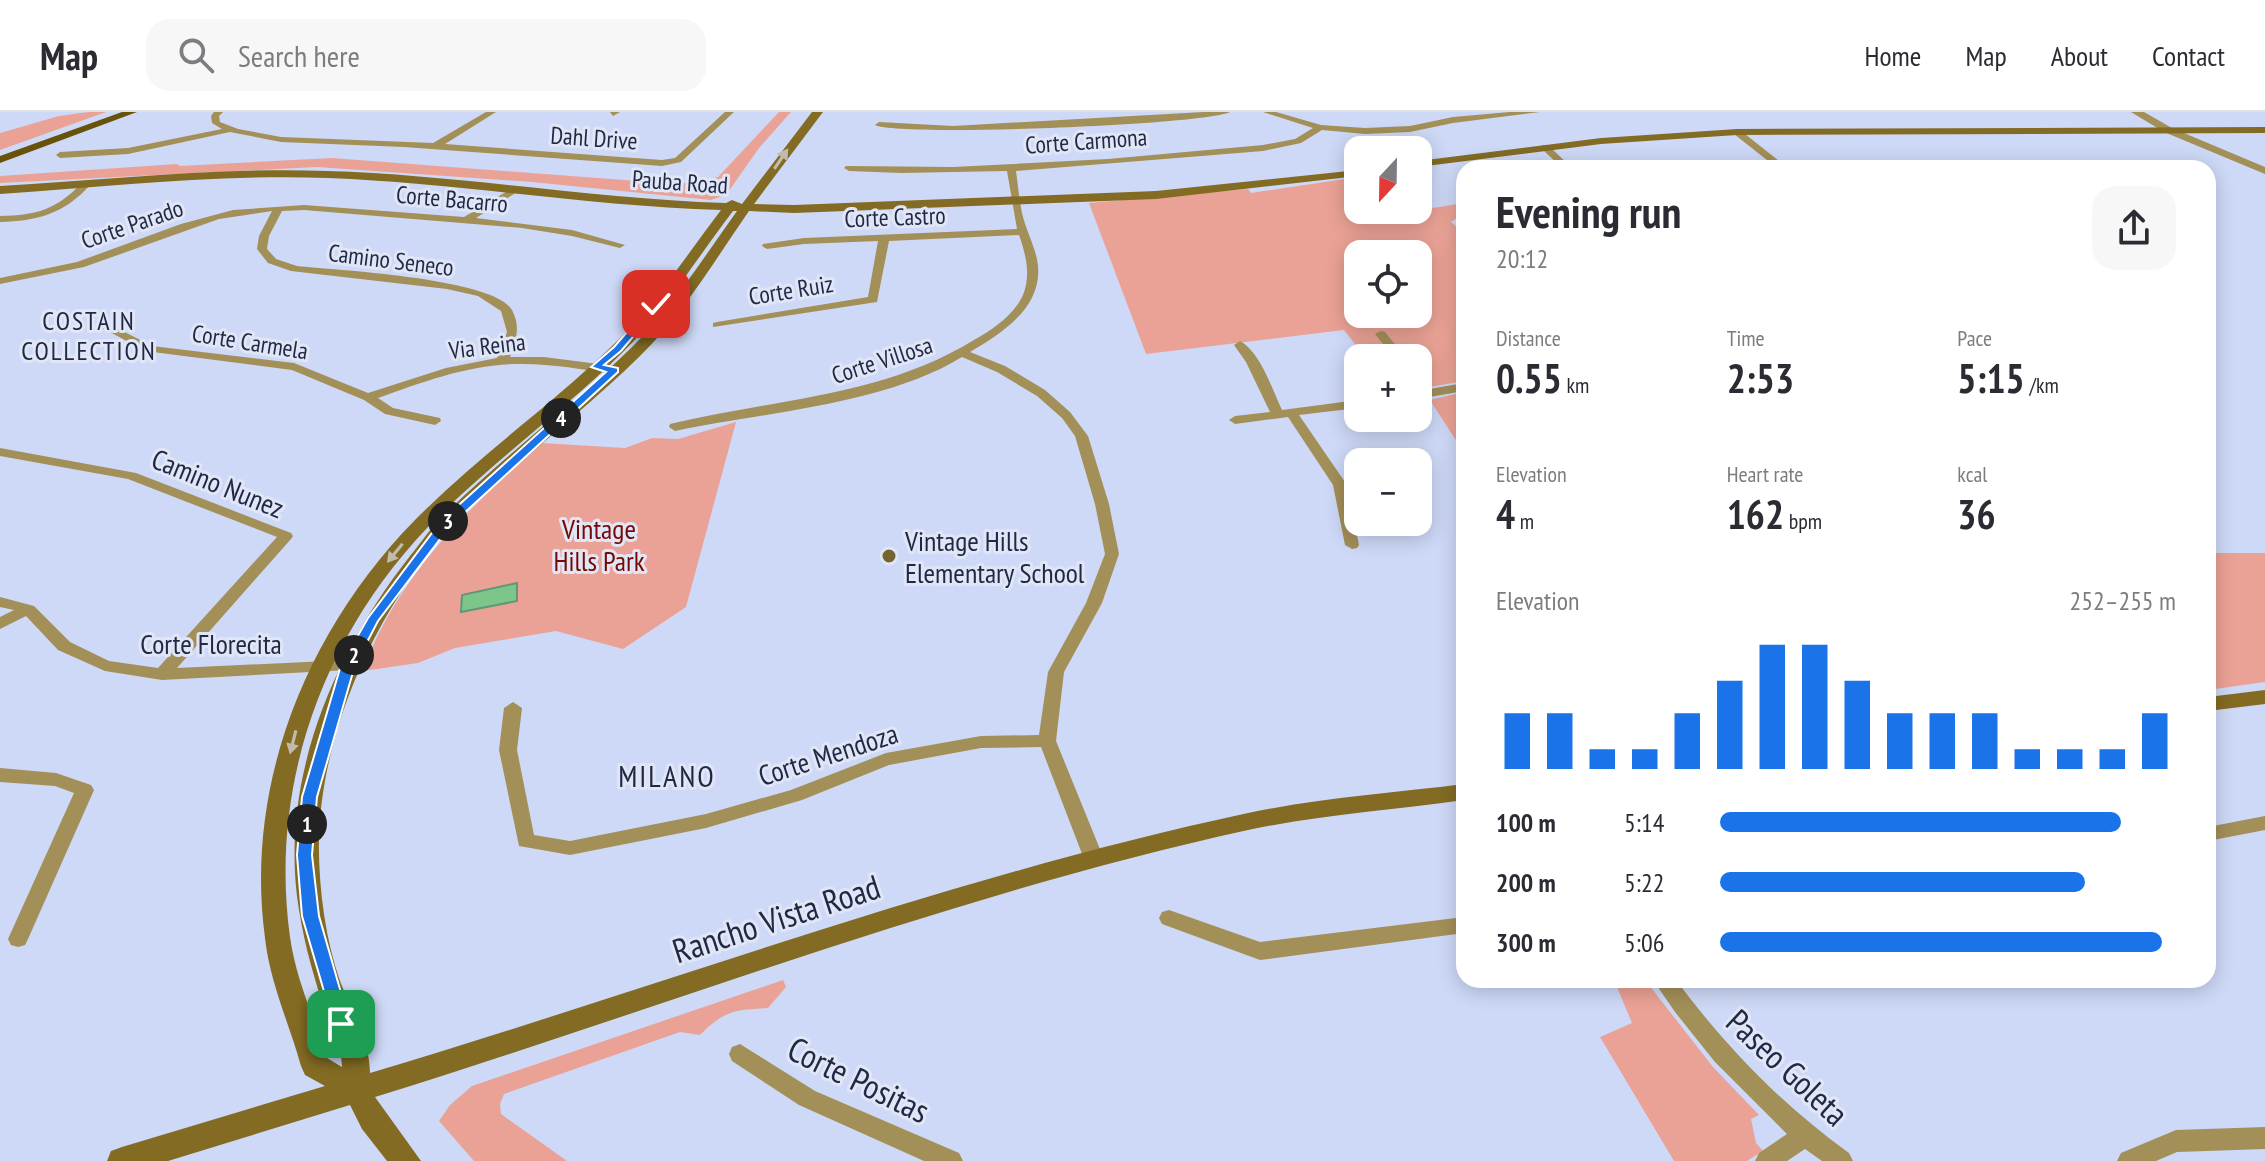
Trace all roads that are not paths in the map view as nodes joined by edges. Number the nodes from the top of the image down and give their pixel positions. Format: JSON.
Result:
{"nodes":[{"id":1,"x":117,"y":112,"type":"edge"},
{"id":2,"x":132,"y":112,"type":"edge"},
{"id":3,"x":219,"y":112,"type":"edge"},
{"id":4,"x":469,"y":112,"type":"edge"},
{"id":5,"x":730,"y":112,"type":"edge"},
{"id":6,"x":803,"y":112,"type":"edge"},
{"id":7,"x":818,"y":112,"type":"edge"},
{"id":8,"x":1226,"y":112,"type":"edge"},
{"id":9,"x":1267,"y":112,"type":"edge"},
{"id":10,"x":1536,"y":112,"type":"edge"},
{"id":11,"x":2136,"y":112,"type":"edge"},
{"id":12,"x":490,"y":113,"type":"edge"},
{"id":13,"x":879,"y":125,"type":"dead end"},
{"id":14,"x":1320,"y":127,"type":"junction"},
{"id":15,"x":227,"y":130,"type":"junction"},
{"id":16,"x":2168,"y":130,"type":"junction"},
{"id":17,"x":2265,"y":130,"type":"edge"},
{"id":18,"x":1737,"y":132,"type":"junction"},
{"id":19,"x":434,"y":146,"type":"junction"},
{"id":20,"x":1545,"y":147,"type":"junction"},
{"id":21,"x":60,"y":155,"type":"dead end"},
{"id":22,"x":0,"y":158,"type":"edge"},
{"id":23,"x":1559,"y":160,"type":"edge"},
{"id":24,"x":1773,"y":160,"type":"edge"},
{"id":25,"x":1432,"y":162,"type":"edge"},
{"id":26,"x":1011,"y":167,"type":"junction"},
{"id":27,"x":849,"y":168,"type":"dead end"},
{"id":28,"x":2265,"y":172,"type":"edge"},
{"id":29,"x":1344,"y":175,"type":"edge"},
{"id":30,"x":85,"y":185,"type":"junction"},
{"id":31,"x":0,"y":190,"type":"edge"},
{"id":32,"x":514,"y":190,"type":"junction"},
{"id":33,"x":1016,"y":200,"type":"junction"},
{"id":34,"x":729,"y":208,"type":"junction"},
{"id":35,"x":746,"y":208,"type":"junction"},
{"id":36,"x":278,"y":209,"type":"junction"},
{"id":37,"x":0,"y":219,"type":"edge"},
{"id":38,"x":467,"y":220,"type":"junction"},
{"id":39,"x":1025,"y":232,"type":"junction"},
{"id":40,"x":884,"y":238,"type":"junction"},
{"id":41,"x":620,"y":245,"type":"dead end"},
{"id":42,"x":767,"y":246,"type":"dead end"},
{"id":43,"x":0,"y":281,"type":"edge"},
{"id":44,"x":103,"y":325,"type":"dead end"},
{"id":45,"x":717,"y":325,"type":"dead end"},
{"id":46,"x":1381,"y":334,"type":"dead end"},
{"id":47,"x":1389,"y":344,"type":"edge"},
{"id":48,"x":1240,"y":345,"type":"dead end"},
{"id":49,"x":964,"y":354,"type":"junction"},
{"id":50,"x":502,"y":361,"type":"junction"},
{"id":51,"x":605,"y":368,"type":"junction"},
{"id":52,"x":1456,"y":388,"type":"edge"},
{"id":53,"x":1432,"y":392,"type":"edge"},
{"id":54,"x":368,"y":397,"type":"junction"},
{"id":55,"x":1344,"y":406,"type":"edge"},
{"id":56,"x":1285,"y":415,"type":"junction"},
{"id":57,"x":1235,"y":420,"type":"dead end"},
{"id":58,"x":435,"y":421,"type":"dead end"},
{"id":59,"x":675,"y":427,"type":"dead end"},
{"id":60,"x":0,"y":452,"type":"edge"},
{"id":61,"x":1352,"y":545,"type":"dead end"},
{"id":62,"x":0,"y":602,"type":"edge"},
{"id":63,"x":28,"y":609,"type":"junction"},
{"id":64,"x":0,"y":624,"type":"edge"},
{"id":65,"x":348,"y":665,"type":"junction"},
{"id":66,"x":318,"y":668,"type":"junction"},
{"id":67,"x":162,"y":674,"type":"junction"},
{"id":68,"x":2265,"y":697,"type":"edge"},
{"id":69,"x":2216,"y":703,"type":"edge"},
{"id":70,"x":513,"y":708,"type":"dead end"},
{"id":71,"x":1047,"y":741,"type":"junction"},
{"id":72,"x":0,"y":775,"type":"edge"},
{"id":73,"x":1456,"y":793,"type":"edge"},
{"id":74,"x":2265,"y":823,"type":"edge"},
{"id":75,"x":2216,"y":832,"type":"edge"},
{"id":76,"x":1094,"y":859,"type":"junction"},
{"id":77,"x":1169,"y":918,"type":"dead end"},
{"id":78,"x":1456,"y":926,"type":"edge"},
{"id":79,"x":18,"y":939,"type":"dead end"},
{"id":80,"x":1670,"y":988,"type":"edge"},
{"id":81,"x":740,"y":1054,"type":"dead end"},
{"id":82,"x":358,"y":1090,"type":"junction"},
{"id":83,"x":1804,"y":1136,"type":"junction"},
{"id":84,"x":2265,"y":1138,"type":"edge"},
{"id":85,"x":122,"y":1161,"type":"edge"},
{"id":86,"x":406,"y":1161,"type":"edge"},
{"id":87,"x":951,"y":1161,"type":"edge"},
{"id":88,"x":1767,"y":1161,"type":"edge"},
{"id":89,"x":1841,"y":1161,"type":"edge"},
{"id":90,"x":2129,"y":1161,"type":"edge"}],
"edges":[{"from":1,"to":22,"type":"main road"},
{"from":2,"to":22,"type":"main road"},
{"from":3,"to":15,"type":"street"},
{"from":4,"to":12,"type":"street"},
{"from":5,"to":19,"type":"street","name":"Dahl Drive"},
{"from":6,"to":34,"type":"main road"},
{"from":35,"to":7,"type":"main road","one_way":true},
{"from":8,"to":13,"type":"street"},
{"from":9,"to":14,"type":"street"},
{"from":10,"to":14,"type":"street"},
{"from":11,"to":16,"type":"street"},
{"from":12,"to":19,"type":"street"},
{"from":14,"to":26,"type":"street","name":"Corte Carmona"},
{"from":15,"to":19,"type":"street","name":"Dahl Drive"},
{"from":15,"to":21,"type":"street"},
{"from":16,"to":17,"type":"main road"},
{"from":16,"to":18,"type":"main road"},
{"from":16,"to":28,"type":"street"},
{"from":18,"to":20,"type":"main road"},
{"from":18,"to":24,"type":"street"},
{"from":20,"to":23,"type":"street"},
{"from":20,"to":25,"type":"main road"},
{"from":26,"to":27,"type":"street","name":"Corte Carmona"},
{"from":26,"to":33,"type":"street","name":"Corte Villosa"},
{"from":29,"to":33,"type":"main road","name":"Pauba Road"},
{"from":30,"to":31,"type":"main road","name":"Pauba Road"},
{"from":30,"to":32,"type":"main road","name":"Pauba Road"},
{"from":30,"to":37,"type":"street"},
{"from":32,"to":34,"type":"main road","name":"Pauba Road"},
{"from":32,"to":38,"type":"street"},
{"from":33,"to":35,"type":"main road","name":"Pauba Road"},
{"from":33,"to":39,"type":"street","name":"Corte Villosa"},
{"from":34,"to":35,"type":"main road","name":"Pauba Road"},
{"from":34,"to":51,"type":"main road"},
{"from":35,"to":51,"type":"main road"},
{"from":36,"to":38,"type":"street","name":"Corte Bacarro"},
{"from":36,"to":43,"type":"street","name":"Corte Parado"},
{"from":36,"to":50,"type":"street","name":"Camino Seneco"},
{"from":38,"to":41,"type":"street","name":"Corte Bacarro"},
{"from":39,"to":40,"type":"street","name":"Corte Castro"},
{"from":39,"to":49,"type":"street","name":"Corte Villosa"},
{"from":40,"to":42,"type":"street","name":"Corte Castro"},
{"from":40,"to":45,"type":"street","name":"Corte Ruiz"},
{"from":44,"to":54,"type":"street","name":"Corte Carmela"},
{"from":46,"to":47,"type":"street"},
{"from":48,"to":56,"type":"street"},
{"from":49,"to":59,"type":"street","name":"Corte Villosa"},
{"from":49,"to":71,"type":"street"},
{"from":50,"to":51,"type":"street","name":"Via Reina"},
{"from":50,"to":54,"type":"street","name":"Via Reina"},
{"from":51,"to":65,"type":"main road"},
{"from":51,"to":66,"type":"main road","one_way":true},
{"from":52,"to":53,"type":"street"},
{"from":54,"to":58,"type":"street","name":"Corte Carmela"},
{"from":55,"to":56,"type":"street"},
{"from":56,"to":57,"type":"street"},
{"from":56,"to":61,"type":"street"},
{"from":60,"to":67,"type":"street","name":"Camino Nunez"},
{"from":62,"to":63,"type":"street"},
{"from":63,"to":64,"type":"street"},
{"from":63,"to":67,"type":"street","name":"Corte Florecita"},
{"from":65,"to":66,"type":"street","name":"Corte Florecita"},
{"from":65,"to":82,"type":"main road"},
{"from":66,"to":67,"type":"street","name":"Corte Florecita"},
{"from":66,"to":82,"type":"main road","one_way":true},
{"from":68,"to":69,"type":"main road"},
{"from":70,"to":71,"type":"street","name":"Corte Mendoza"},
{"from":71,"to":76,"type":"street"},
{"from":72,"to":79,"type":"street"},
{"from":73,"to":76,"type":"main road","name":"Rancho Vista Road"},
{"from":74,"to":75,"type":"street"},
{"from":76,"to":82,"type":"main road","name":"Rancho Vista Road"},
{"from":77,"to":78,"type":"street"},
{"from":80,"to":83,"type":"street","name":"Paseo Goleta"},
{"from":81,"to":87,"type":"street","name":"Corte Positas"},
{"from":82,"to":85,"type":"main road","name":"Rancho Vista Road"},
{"from":82,"to":86,"type":"main road"},
{"from":83,"to":88,"type":"street"},
{"from":83,"to":89,"type":"street","name":"Paseo Goleta"},
{"from":84,"to":90,"type":"street"}]}
